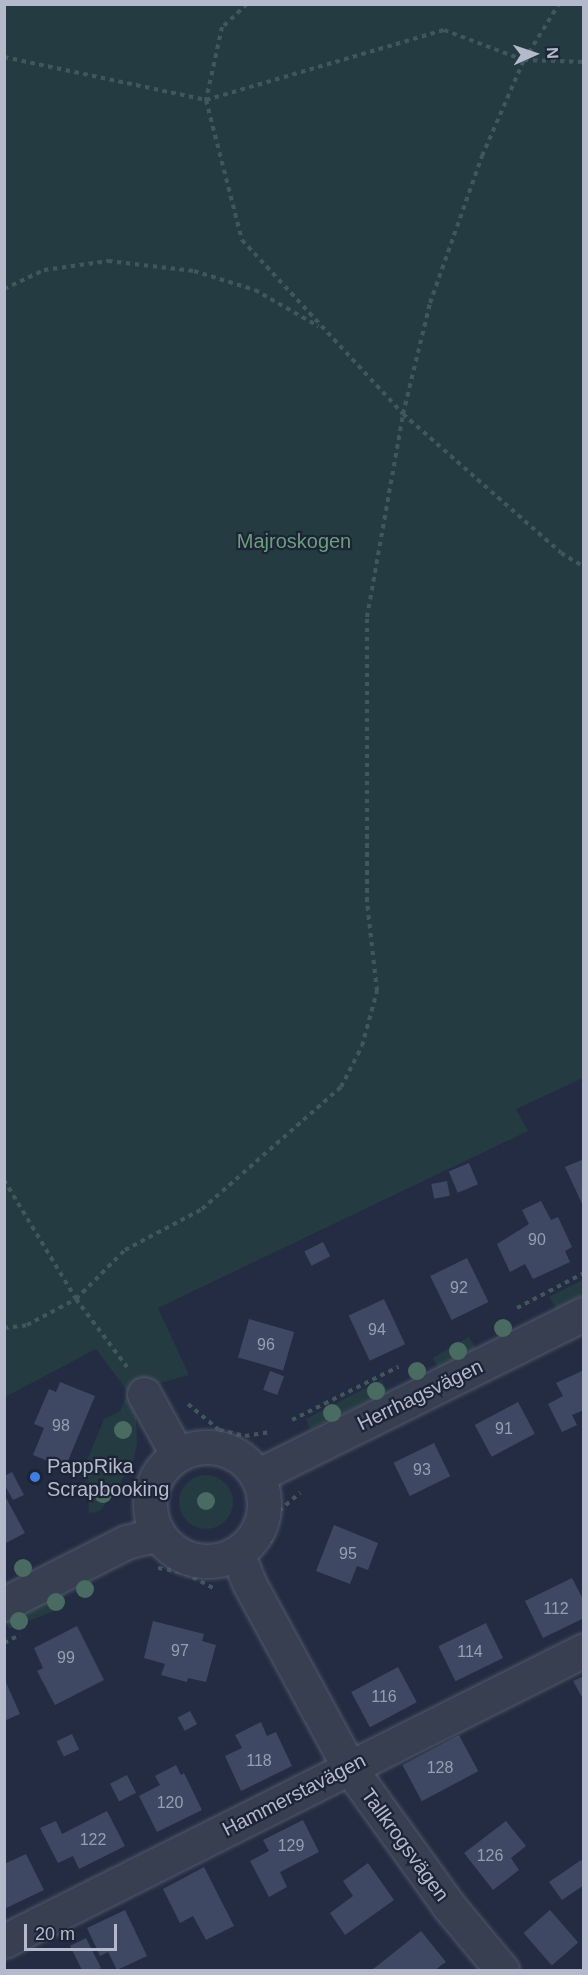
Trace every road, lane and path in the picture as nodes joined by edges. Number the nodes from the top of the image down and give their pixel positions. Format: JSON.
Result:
{"nodes":[{"id":1,"x":247,"y":4,"type":"edge"},
{"id":2,"x":559,"y":4,"type":"edge"},
{"id":3,"x":4,"y":57,"type":"edge"},
{"id":4,"x":524,"y":60,"type":"junction"},
{"id":5,"x":584,"y":62,"type":"edge"},
{"id":6,"x":207,"y":100,"type":"junction"},
{"id":7,"x":4,"y":289,"type":"edge"},
{"id":8,"x":321,"y":328,"type":"junction"},
{"id":9,"x":403,"y":414,"type":"junction"},
{"id":10,"x":584,"y":567,"type":"edge"},
{"id":11,"x":4,"y":1179,"type":"edge"},
{"id":12,"x":584,"y":1273,"type":"edge"},
{"id":13,"x":76,"y":1299,"type":"junction"},
{"id":14,"x":516,"y":1309,"type":"dead end"},
{"id":15,"x":584,"y":1314,"type":"edge"},
{"id":16,"x":4,"y":1328,"type":"edge"},
{"id":17,"x":399,"y":1366,"type":"dead end"},
{"id":18,"x":144,"y":1394,"type":"junction"},
{"id":19,"x":286,"y":1423,"type":"dead end"},
{"id":20,"x":278,"y":1428,"type":"dead end"},
{"id":21,"x":177,"y":1454,"type":"junction"},
{"id":22,"x":257,"y":1476,"type":"junction"},
{"id":23,"x":311,"y":1488,"type":"dead end"},
{"id":24,"x":158,"y":1534,"type":"junction"},
{"id":25,"x":270,"y":1536,"type":"dead end"},
{"id":26,"x":237,"y":1553,"type":"junction"},
{"id":27,"x":4,"y":1604,"type":"edge"},
{"id":28,"x":584,"y":1650,"type":"edge"},
{"id":29,"x":349,"y":1767,"type":"junction"},
{"id":30,"x":4,"y":1941,"type":"edge"},
{"id":31,"x":502,"y":1971,"type":"edge"}],
"edges":[{"from":1,"to":6,"type":"path"},
{"from":2,"to":4,"type":"path"},
{"from":3,"to":6,"type":"path"},
{"from":4,"to":5,"type":"path"},
{"from":4,"to":6,"type":"path"},
{"from":4,"to":9,"type":"path"},
{"from":6,"to":8,"type":"path"},
{"from":7,"to":8,"type":"path"},
{"from":8,"to":9,"type":"path"},
{"from":9,"to":10,"type":"path"},
{"from":9,"to":13,"type":"path"},
{"from":11,"to":13,"type":"path"},
{"from":12,"to":14,"type":"path"},
{"from":13,"to":16,"type":"path"},
{"from":13,"to":18,"type":"path"},
{"from":15,"to":22,"type":"street","name":"Herrhagsvägen"},
{"from":17,"to":19,"type":"path"},
{"from":18,"to":20,"type":"path"},
{"from":18,"to":21,"type":"street"},
{"from":21,"to":22,"type":"street"},
{"from":21,"to":24,"type":"street"},
{"from":22,"to":26,"type":"street"},
{"from":23,"to":25,"type":"path"},
{"from":24,"to":26,"type":"street"},
{"from":24,"to":27,"type":"street"},
{"from":26,"to":29,"type":"street","name":"Tallkrogsvägen"},
{"from":28,"to":29,"type":"street","name":"Hammerstavägen"},
{"from":29,"to":30,"type":"street","name":"Hammerstavägen"},
{"from":29,"to":31,"type":"street","name":"Tallkrogsvägen"}]}
